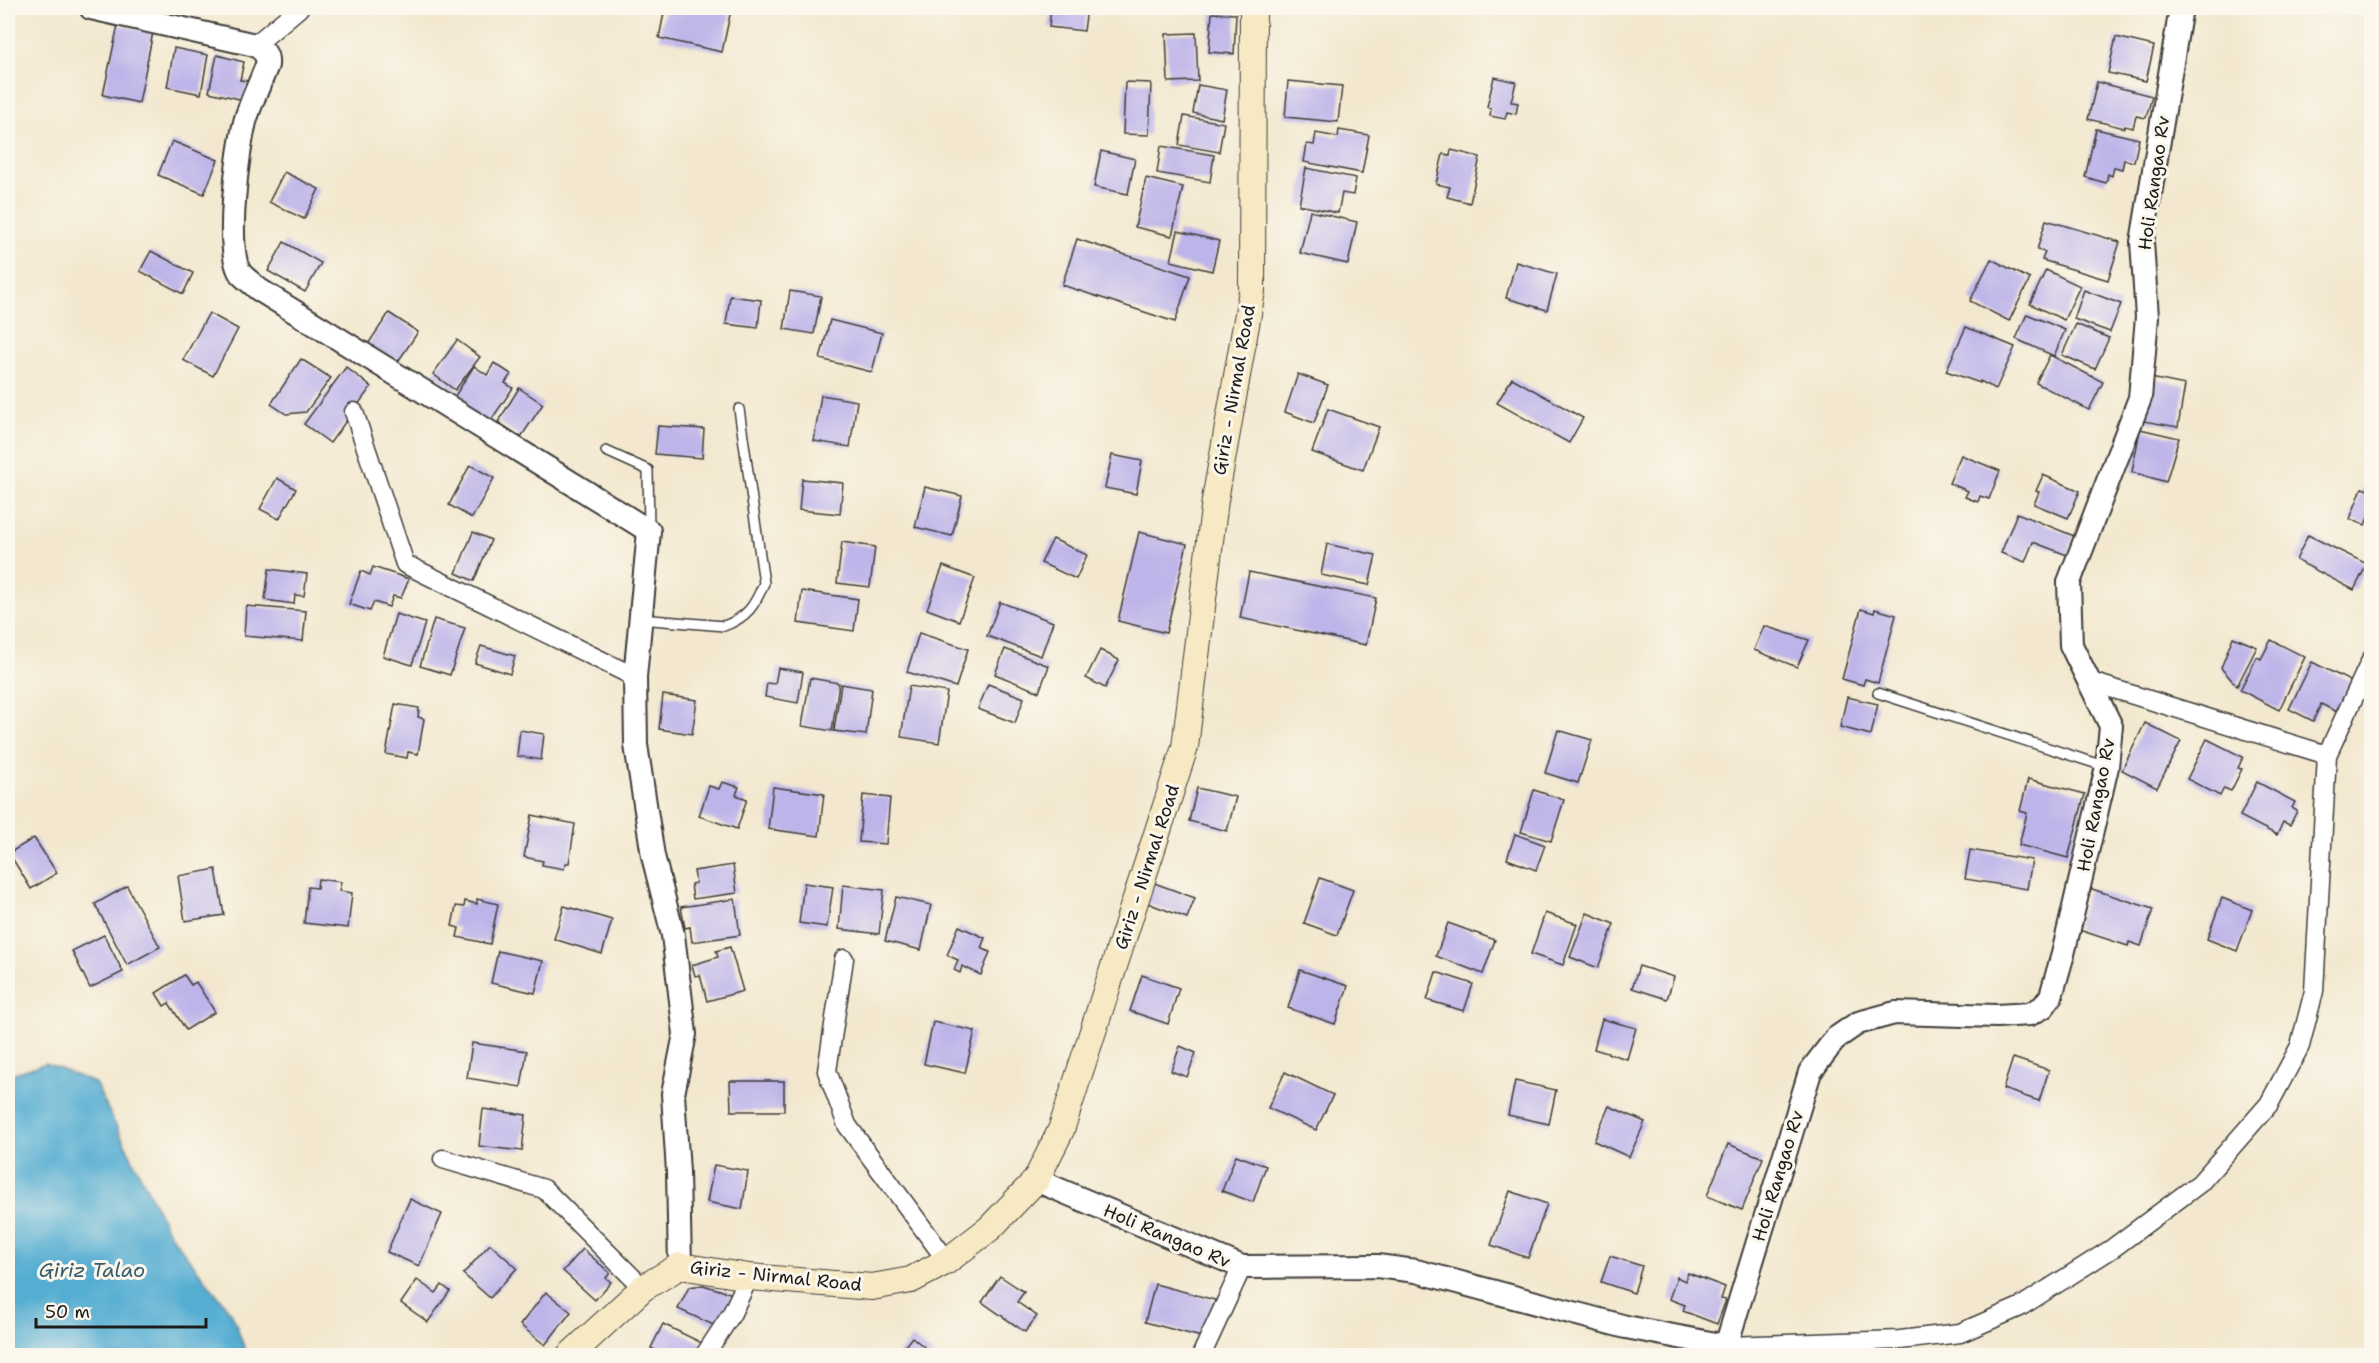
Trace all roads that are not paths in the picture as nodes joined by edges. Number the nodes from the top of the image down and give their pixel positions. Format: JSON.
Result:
{"nodes":[{"id":1,"x":91,"y":8,"type":"edge"},
{"id":2,"x":299,"y":8,"type":"edge"},
{"id":3,"x":1253,"y":8,"type":"edge"},
{"id":4,"x":2181,"y":8,"type":"edge"},
{"id":5,"x":255,"y":45,"type":"junction"},
{"id":6,"x":739,"y":409,"type":"dead end"},
{"id":7,"x":354,"y":412,"type":"dead end"},
{"id":8,"x":606,"y":451,"type":"dead end"},
{"id":9,"x":649,"y":531,"type":"junction"},
{"id":10,"x":640,"y":619,"type":"junction"},
{"id":11,"x":2372,"y":658,"type":"edge"},
{"id":12,"x":634,"y":677,"type":"junction"},
{"id":13,"x":2088,"y":681,"type":"junction"},
{"id":14,"x":1878,"y":693,"type":"dead end"},
{"id":15,"x":2327,"y":755,"type":"junction"},
{"id":16,"x":2107,"y":767,"type":"junction"},
{"id":17,"x":844,"y":959,"type":"dead end"},
{"id":18,"x":443,"y":1159,"type":"dead end"},
{"id":19,"x":1036,"y":1180,"type":"junction"},
{"id":20,"x":947,"y":1261,"type":"junction"},
{"id":21,"x":680,"y":1266,"type":"junction"},
{"id":22,"x":1242,"y":1267,"type":"junction"},
{"id":23,"x":748,"y":1277,"type":"junction"},
{"id":24,"x":643,"y":1288,"type":"junction"},
{"id":25,"x":1726,"y":1351,"type":"edge"},
{"id":26,"x":569,"y":1356,"type":"edge"},
{"id":27,"x":705,"y":1356,"type":"edge"},
{"id":28,"x":1201,"y":1356,"type":"edge"}],
"edges":[{"from":1,"to":5,"type":"street"},
{"from":2,"to":5,"type":"street"},
{"from":3,"to":19,"type":"main road","name":"Giriz - Nirmal Road"},
{"from":4,"to":13,"type":"street","name":"Holi Rangao Rv"},
{"from":5,"to":9,"type":"street"},
{"from":6,"to":10,"type":"lane"},
{"from":7,"to":12,"type":"street"},
{"from":8,"to":9,"type":"lane"},
{"from":9,"to":10,"type":"street"},
{"from":10,"to":12,"type":"street"},
{"from":11,"to":15,"type":"street"},
{"from":12,"to":21,"type":"street"},
{"from":13,"to":15,"type":"street"},
{"from":13,"to":16,"type":"street","name":"Holi Rangao Rv"},
{"from":14,"to":16,"type":"lane"},
{"from":15,"to":25,"type":"street"},
{"from":16,"to":25,"type":"street","name":"Holi Rangao Rv"},
{"from":17,"to":20,"type":"street"},
{"from":18,"to":24,"type":"street"},
{"from":19,"to":20,"type":"main road","name":"Giriz - Nirmal Road"},
{"from":19,"to":22,"type":"street","name":"Holi Rangao Rv"},
{"from":20,"to":23,"type":"main road","name":"Giriz - Nirmal Road"},
{"from":21,"to":23,"type":"main road","name":"Giriz - Nirmal Road"},
{"from":21,"to":24,"type":"main road","name":"Giriz - Nirmal Road"},
{"from":22,"to":25,"type":"street","name":"Holi Rangao Rv"},
{"from":22,"to":28,"type":"street"},
{"from":23,"to":27,"type":"street"},
{"from":24,"to":26,"type":"main road","name":"Giriz - Nirmal Road"}]}
